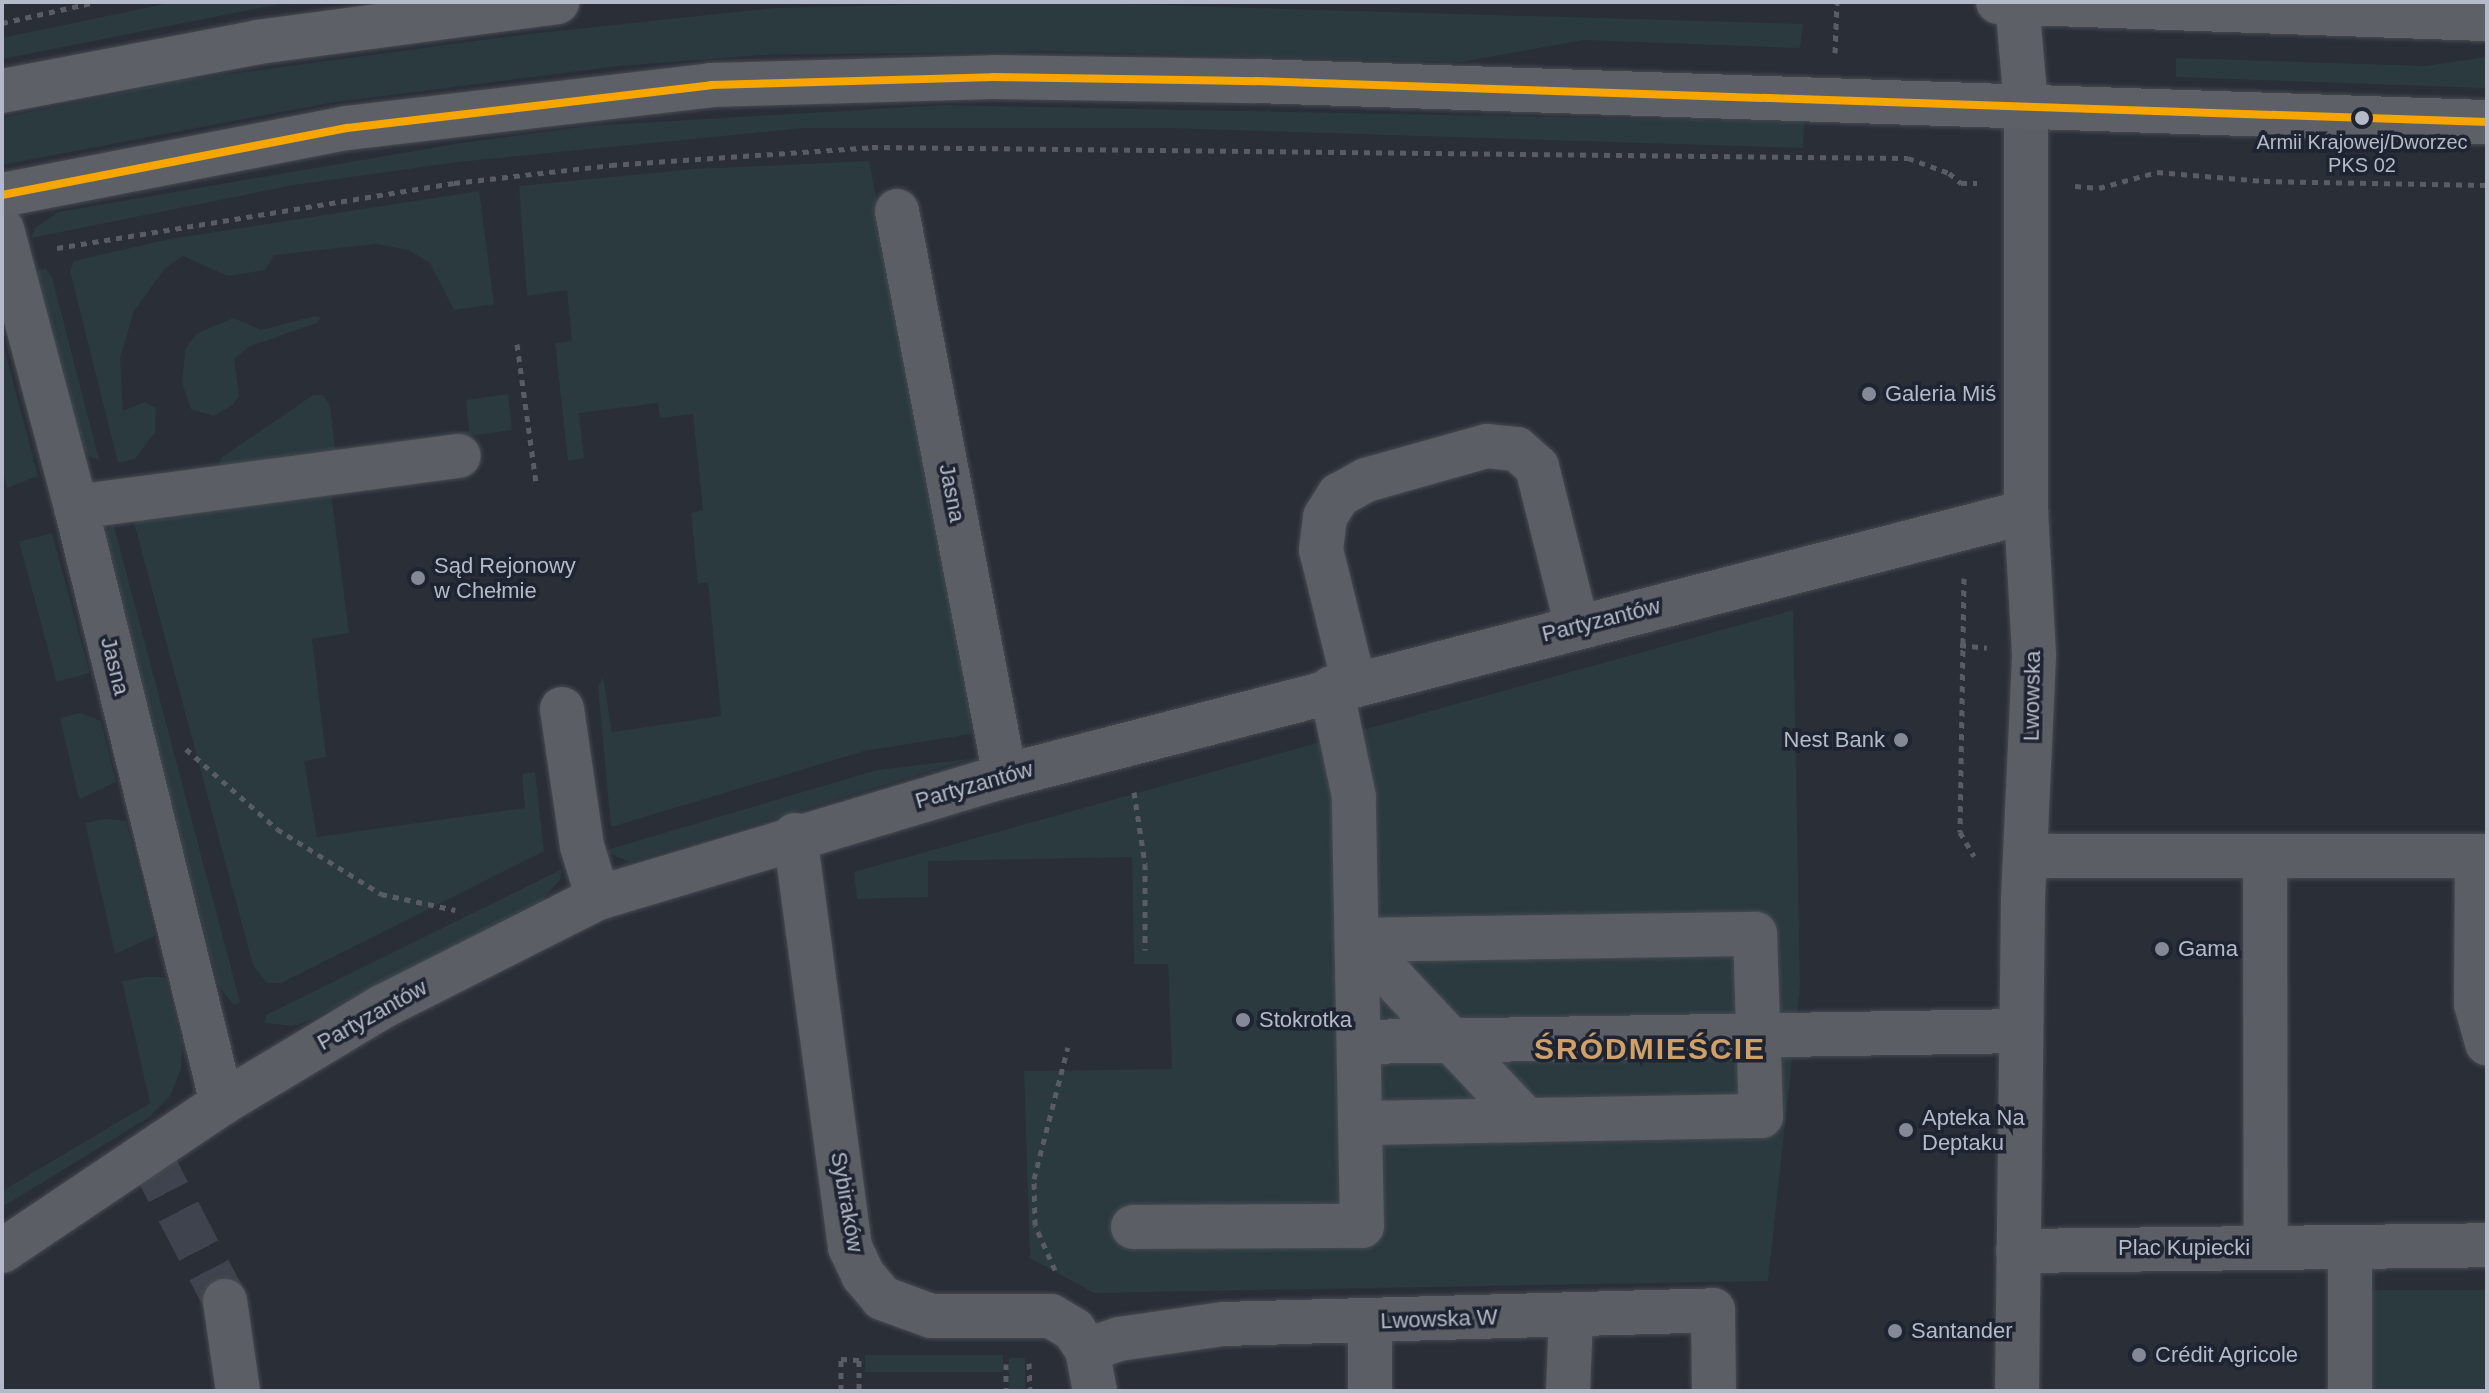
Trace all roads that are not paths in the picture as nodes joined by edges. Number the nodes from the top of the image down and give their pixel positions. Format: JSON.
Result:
{"nodes":[{"id":1,"x":557,"y":2,"type":"edge"},
{"id":2,"x":1998,"y":2,"type":"edge"},
{"id":3,"x":2017,"y":2,"type":"edge"},
{"id":4,"x":2487,"y":19,"type":"edge"},
{"id":5,"x":2,"y":91,"type":"edge"},
{"id":6,"x":2026,"y":105,"type":"junction"},
{"id":7,"x":2487,"y":122,"type":"edge"},
{"id":8,"x":2,"y":195,"type":"edge"},
{"id":9,"x":897,"y":211,"type":"dead end"},
{"id":10,"x":2,"y":229,"type":"edge"},
{"id":11,"x":459,"y":456,"type":"dead end"},
{"id":12,"x":76,"y":507,"type":"junction"},
{"id":13,"x":2026,"y":512,"type":"junction"},
{"id":14,"x":1577,"y":626,"type":"junction"},
{"id":15,"x":1343,"y":686,"type":"junction"},
{"id":16,"x":562,"y":709,"type":"dead end"},
{"id":17,"x":1005,"y":776,"type":"junction"},
{"id":18,"x":795,"y":835,"type":"junction"},
{"id":19,"x":2028,"y":856,"type":"junction"},
{"id":20,"x":2265,"y":856,"type":"junction"},
{"id":21,"x":2482,"y":856,"type":"edge"},
{"id":22,"x":598,"y":898,"type":"junction"},
{"id":23,"x":1357,"y":940,"type":"junction"},
{"id":24,"x":2021,"y":1031,"type":"junction"},
{"id":25,"x":1759,"y":1036,"type":"junction"},
{"id":26,"x":1454,"y":1040,"type":"junction"},
{"id":27,"x":1359,"y":1042,"type":"junction"},
{"id":28,"x":2487,"y":1043,"type":"edge"},
{"id":29,"x":222,"y":1103,"type":"junction"},
{"id":30,"x":1526,"y":1120,"type":"junction"},
{"id":31,"x":1360,"y":1123,"type":"junction"},
{"id":32,"x":1133,"y":1227,"type":"dead end"},
{"id":33,"x":2487,"y":1245,"type":"edge"},
{"id":34,"x":2350,"y":1247,"type":"junction"},
{"id":35,"x":2266,"y":1248,"type":"junction"},
{"id":36,"x":2,"y":1251,"type":"edge"},
{"id":37,"x":2018,"y":1251,"type":"junction"},
{"id":38,"x":225,"y":1301,"type":"tunnel mouth"},
{"id":39,"x":1571,"y":1315,"type":"junction"},
{"id":40,"x":1370,"y":1321,"type":"junction"},
{"id":41,"x":1091,"y":1370,"type":"edge"},
{"id":42,"x":238,"y":1391,"type":"edge"},
{"id":43,"x":1370,"y":1391,"type":"edge"},
{"id":44,"x":1568,"y":1391,"type":"edge"},
{"id":45,"x":1714,"y":1391,"type":"edge"},
{"id":46,"x":2017,"y":1391,"type":"edge"},
{"id":47,"x":2350,"y":1391,"type":"edge"}],
"edges":[{"from":1,"to":5,"type":"main road"},
{"from":2,"to":3,"type":"main road"},
{"from":3,"to":4,"type":"main road"},
{"from":3,"to":6,"type":"main road","name":"Lwowska"},
{"from":6,"to":7,"type":"main road"},
{"from":6,"to":8,"type":"main road"},
{"from":6,"to":13,"type":"street","name":"Lwowska"},
{"from":9,"to":17,"type":"street","name":"Jasna"},
{"from":10,"to":12,"type":"street","name":"Jasna"},
{"from":11,"to":12,"type":"street"},
{"from":12,"to":29,"type":"street","name":"Jasna"},
{"from":13,"to":14,"type":"street","name":"Partyzantów"},
{"from":13,"to":19,"type":"street","name":"Lwowska"},
{"from":14,"to":15,"type":"street","name":"Partyzantów"},
{"from":14,"to":15,"type":"street"},
{"from":15,"to":17,"type":"street","name":"Partyzantów"},
{"from":15,"to":23,"type":"street"},
{"from":16,"to":22,"type":"street"},
{"from":17,"to":18,"type":"street","name":"Partyzantów"},
{"from":18,"to":22,"type":"street","name":"Partyzantów"},
{"from":18,"to":41,"type":"street","name":"Sybiraków"},
{"from":19,"to":20,"type":"street"},
{"from":19,"to":24,"type":"street","name":"Lwowska"},
{"from":20,"to":21,"type":"street"},
{"from":20,"to":35,"type":"street"},
{"from":21,"to":28,"type":"street"},
{"from":22,"to":29,"type":"street","name":"Partyzantów"},
{"from":23,"to":25,"type":"street"},
{"from":23,"to":26,"type":"street"},
{"from":23,"to":27,"type":"street"},
{"from":24,"to":25,"type":"street"},
{"from":24,"to":37,"type":"street","name":"Lwowska"},
{"from":25,"to":26,"type":"street"},
{"from":25,"to":30,"type":"street"},
{"from":26,"to":27,"type":"street"},
{"from":26,"to":30,"type":"street"},
{"from":27,"to":31,"type":"street"},
{"from":29,"to":36,"type":"street","name":"Partyzantów"},
{"from":30,"to":31,"type":"street"},
{"from":31,"to":32,"type":"street"},
{"from":33,"to":34,"type":"street","name":"Plac Kupiecki"},
{"from":34,"to":35,"type":"street","name":"Plac Kupiecki"},
{"from":34,"to":47,"type":"street"},
{"from":35,"to":37,"type":"street","name":"Plac Kupiecki"},
{"from":37,"to":46,"type":"street","name":"Lwowska"},
{"from":38,"to":42,"type":"street"},
{"from":39,"to":40,"type":"street","name":"Lwowska W"},
{"from":39,"to":44,"type":"street"},
{"from":39,"to":45,"type":"street","name":"Lwowska W"},
{"from":40,"to":41,"type":"street","name":"Lwowska W"},
{"from":40,"to":43,"type":"street"}]}
